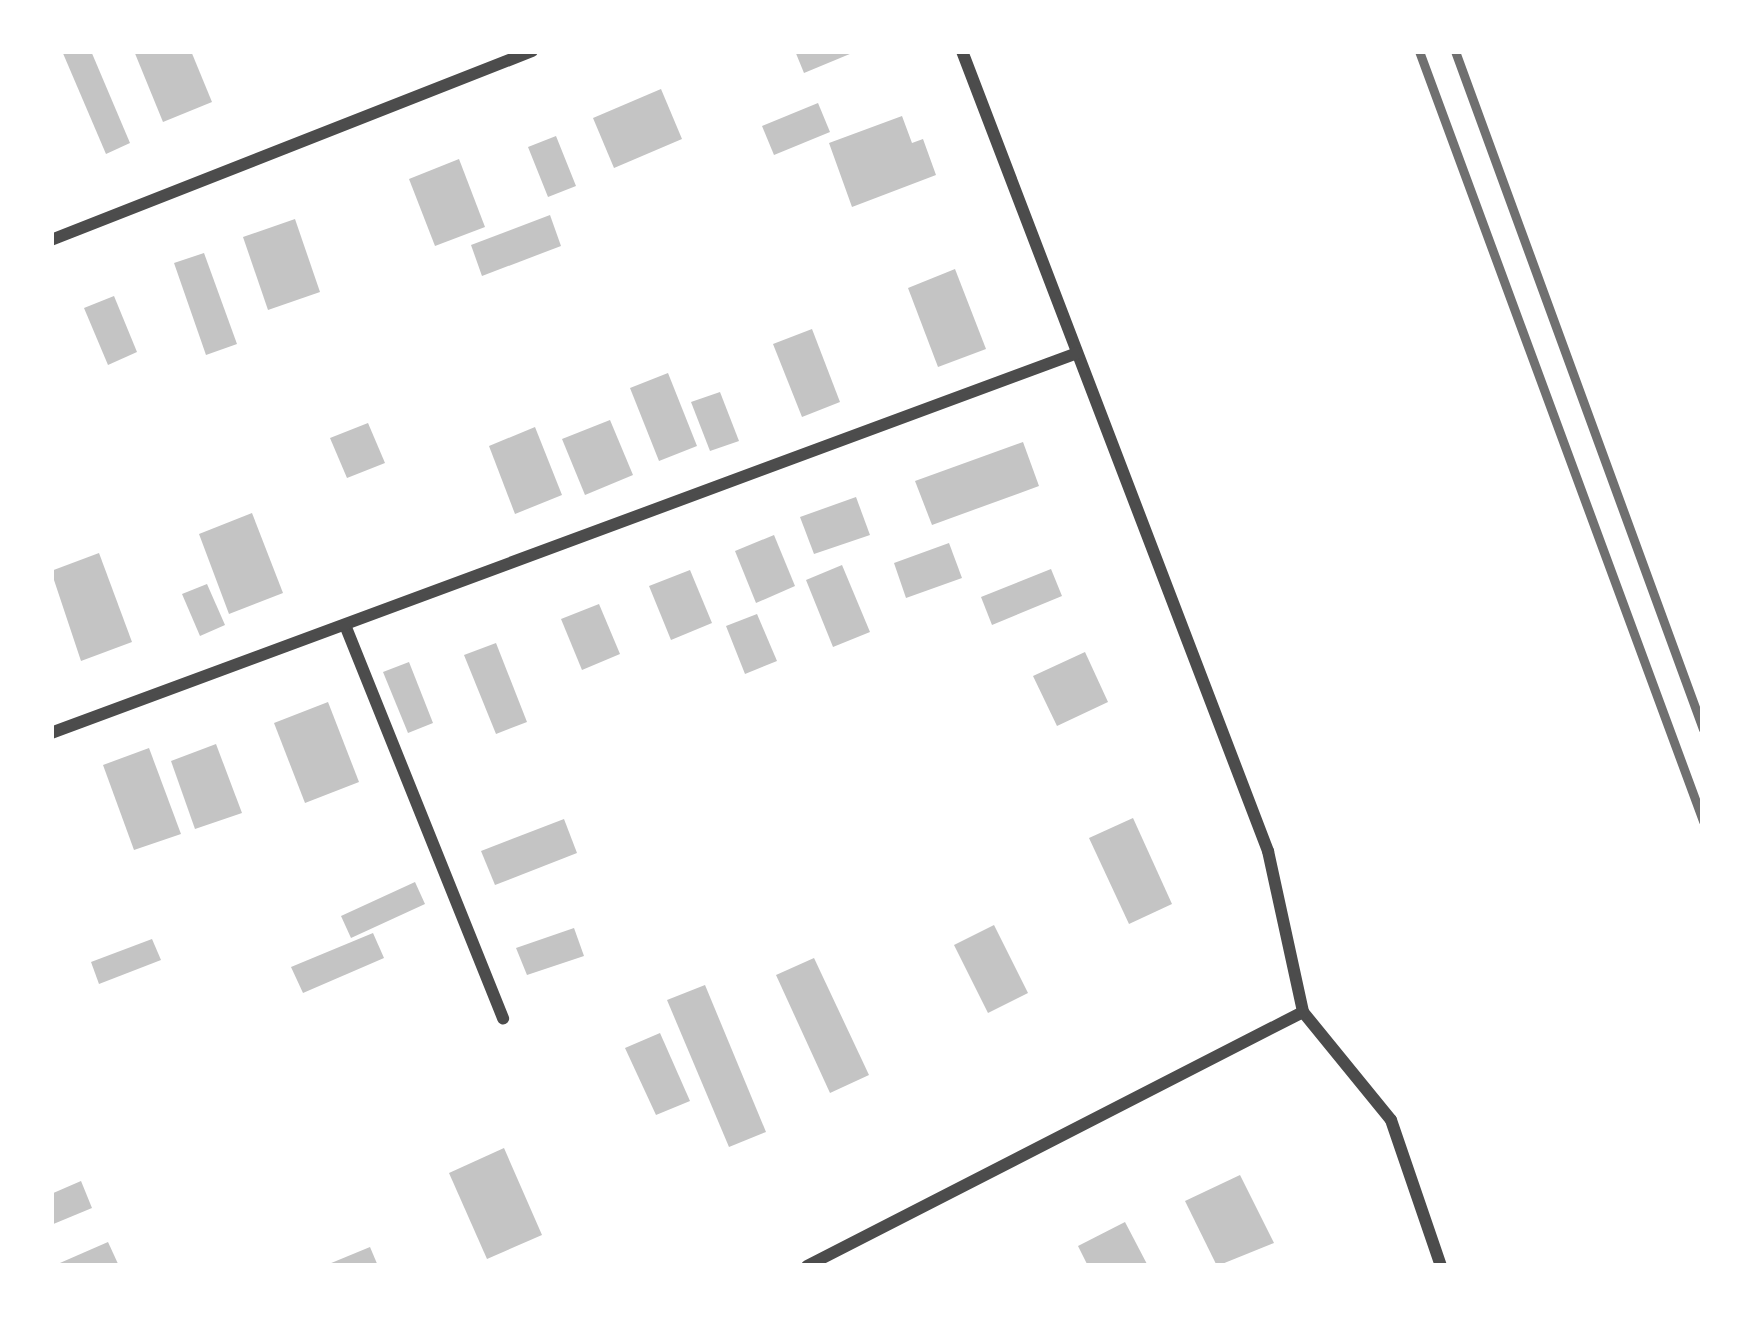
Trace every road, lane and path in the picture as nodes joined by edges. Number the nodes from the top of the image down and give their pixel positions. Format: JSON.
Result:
{"nodes":[{"id":1,"x":532,"y":51,"type":"edge"},
{"id":2,"x":962,"y":51,"type":"edge"},
{"id":3,"x":51,"y":240,"type":"edge"},
{"id":4,"x":1077,"y":353,"type":"junction"},
{"id":5,"x":345,"y":626,"type":"junction"},
{"id":6,"x":51,"y":733,"type":"edge"},
{"id":7,"x":1303,"y":1012,"type":"junction"},
{"id":8,"x":503,"y":1018,"type":"dead end"},
{"id":9,"x":807,"y":1266,"type":"edge"},
{"id":10,"x":1441,"y":1266,"type":"edge"}],
"edges":[{"from":1,"to":3,"type":"street"},
{"from":2,"to":4,"type":"street"},
{"from":4,"to":5,"type":"street"},
{"from":4,"to":7,"type":"street"},
{"from":5,"to":6,"type":"street"},
{"from":5,"to":8,"type":"street"},
{"from":7,"to":9,"type":"street"},
{"from":7,"to":10,"type":"street"}]}
